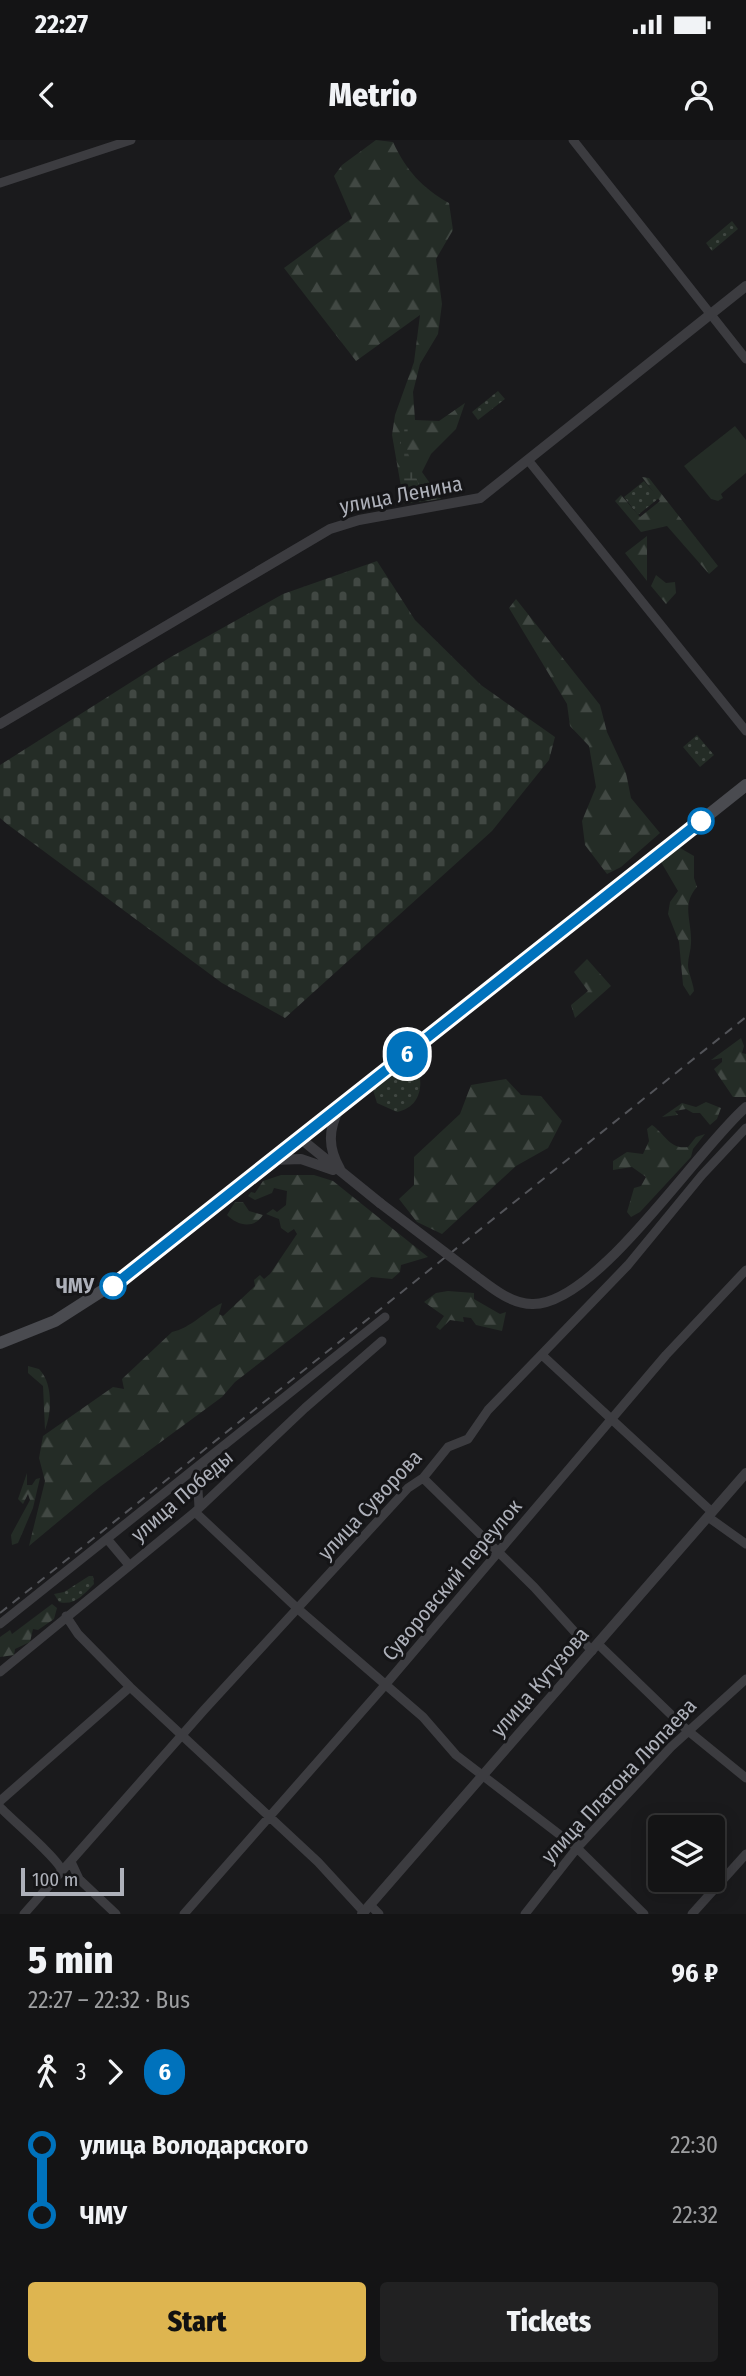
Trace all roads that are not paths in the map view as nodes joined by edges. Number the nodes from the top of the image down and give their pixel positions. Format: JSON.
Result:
{"nodes":[{"id":1,"x":131,"y":140,"type":"edge"},
{"id":2,"x":573,"y":140,"type":"edge"},
{"id":3,"x":0,"y":183,"type":"edge"},
{"id":4,"x":746,"y":286,"type":"edge"},
{"id":5,"x":711,"y":314,"type":"junction"},
{"id":6,"x":746,"y":359,"type":"edge"},
{"id":7,"x":528,"y":460,"type":"junction"},
{"id":8,"x":0,"y":724,"type":"edge"},
{"id":9,"x":746,"y":731,"type":"edge"},
{"id":10,"x":746,"y":785,"type":"edge"},
{"id":11,"x":340,"y":1107,"type":"junction"},
{"id":12,"x":743,"y":1110,"type":"edge"},
{"id":13,"x":746,"y":1128,"type":"edge"},
{"id":14,"x":301,"y":1139,"type":"junction"},
{"id":15,"x":274,"y":1160,"type":"junction"},
{"id":16,"x":343,"y":1175,"type":"junction"},
{"id":17,"x":746,"y":1270,"type":"edge"},
{"id":18,"x":386,"y":1317,"type":"dead end"},
{"id":19,"x":382,"y":1341,"type":"dead end"},
{"id":20,"x":0,"y":1343,"type":"edge"},
{"id":21,"x":542,"y":1355,"type":"junction"},
{"id":22,"x":294,"y":1392,"type":"junction"},
{"id":23,"x":305,"y":1408,"type":"junction"},
{"id":24,"x":611,"y":1422,"type":"junction"},
{"id":25,"x":202,"y":1465,"type":"junction"},
{"id":26,"x":746,"y":1473,"type":"edge"},
{"id":27,"x":423,"y":1478,"type":"junction"},
{"id":28,"x":197,"y":1510,"type":"junction"},
{"id":29,"x":710,"y":1514,"type":"junction"},
{"id":30,"x":108,"y":1541,"type":"junction"},
{"id":31,"x":746,"y":1544,"type":"edge"},
{"id":32,"x":498,"y":1553,"type":"junction"},
{"id":33,"x":129,"y":1566,"type":"junction"},
{"id":34,"x":298,"y":1609,"type":"junction"},
{"id":35,"x":66,"y":1616,"type":"junction"},
{"id":36,"x":0,"y":1624,"type":"edge"},
{"id":37,"x":595,"y":1648,"type":"junction"},
{"id":38,"x":0,"y":1672,"type":"edge"},
{"id":39,"x":746,"y":1679,"type":"edge"},
{"id":40,"x":386,"y":1684,"type":"junction"},
{"id":41,"x":130,"y":1688,"type":"junction"},
{"id":42,"x":687,"y":1730,"type":"junction"},
{"id":43,"x":183,"y":1738,"type":"junction"},
{"id":44,"x":485,"y":1775,"type":"junction"},
{"id":45,"x":746,"y":1778,"type":"edge"},
{"id":46,"x":0,"y":1801,"type":"edge"},
{"id":47,"x":0,"y":1807,"type":"edge"},
{"id":48,"x":270,"y":1817,"type":"junction"},
{"id":49,"x":577,"y":1848,"type":"junction"},
{"id":50,"x":746,"y":1854,"type":"edge"},
{"id":51,"x":72,"y":1864,"type":"junction"},
{"id":52,"x":62,"y":1871,"type":"junction"},
{"id":53,"x":365,"y":1910,"type":"edge"},
{"id":54,"x":24,"y":1914,"type":"edge"},
{"id":55,"x":116,"y":1914,"type":"edge"},
{"id":56,"x":184,"y":1914,"type":"edge"},
{"id":57,"x":379,"y":1914,"type":"edge"},
{"id":58,"x":525,"y":1914,"type":"edge"},
{"id":59,"x":644,"y":1914,"type":"edge"},
{"id":60,"x":692,"y":1914,"type":"edge"}],
"edges":[{"from":1,"to":3,"type":"street"},
{"from":2,"to":5,"type":"street"},
{"from":4,"to":5,"type":"street","name":"улица Ленина"},
{"from":5,"to":6,"type":"street"},
{"from":5,"to":7,"type":"street","name":"улица Ленина"},
{"from":7,"to":8,"type":"street","name":"улица Ленина"},
{"from":7,"to":9,"type":"street"},
{"from":10,"to":11,"type":"main road"},
{"from":11,"to":14,"type":"main road"},
{"from":11,"to":16,"type":"street"},
{"from":12,"to":16,"type":"street","bridge":true},
{"from":13,"to":21,"type":"street","name":"улица Суворова"},
{"from":14,"to":15,"type":"main road"},
{"from":14,"to":16,"type":"street"},
{"from":15,"to":16,"type":"street"},
{"from":15,"to":20,"type":"main road"},
{"from":17,"to":24,"type":"street","name":"Суворовский переулок"},
{"from":18,"to":22,"type":"street"},
{"from":19,"to":23,"type":"street","name":"улица Победы"},
{"from":21,"to":24,"type":"street"},
{"from":21,"to":27,"type":"street","name":"улица Суворова"},
{"from":22,"to":23,"type":"street"},
{"from":22,"to":25,"type":"street"},
{"from":23,"to":28,"type":"street","name":"улица Победы"},
{"from":24,"to":29,"type":"street"},
{"from":24,"to":32,"type":"street","name":"Суворовский переулок"},
{"from":25,"to":28,"type":"street"},
{"from":25,"to":30,"type":"street"},
{"from":26,"to":29,"type":"street","name":"улица Кутузова"},
{"from":27,"to":32,"type":"street"},
{"from":27,"to":34,"type":"street","name":"улица Суворова"},
{"from":28,"to":33,"type":"street","name":"улица Победы"},
{"from":28,"to":34,"type":"street"},
{"from":29,"to":31,"type":"street"},
{"from":29,"to":37,"type":"street","name":"улица Кутузова"},
{"from":30,"to":33,"type":"street"},
{"from":30,"to":36,"type":"street"},
{"from":32,"to":37,"type":"street"},
{"from":32,"to":40,"type":"street","name":"Суворовский переулок"},
{"from":33,"to":35,"type":"street","name":"улица Победы"},
{"from":34,"to":40,"type":"street"},
{"from":34,"to":43,"type":"street","name":"улица Суворова"},
{"from":35,"to":38,"type":"street","name":"улица Победы"},
{"from":35,"to":41,"type":"street"},
{"from":37,"to":42,"type":"street"},
{"from":37,"to":44,"type":"street","name":"улица Кутузова"},
{"from":39,"to":42,"type":"street","name":"улица Платона Люпаева"},
{"from":40,"to":44,"type":"street"},
{"from":40,"to":48,"type":"street","name":"Суворовский переулок"},
{"from":41,"to":43,"type":"street"},
{"from":41,"to":46,"type":"street"},
{"from":42,"to":45,"type":"street"},
{"from":42,"to":49,"type":"street","name":"улица Платона Люпаева"},
{"from":43,"to":48,"type":"street"},
{"from":43,"to":51,"type":"street","name":"улица Суворова"},
{"from":44,"to":49,"type":"street"},
{"from":44,"to":53,"type":"street","name":"улица Кутузова"},
{"from":47,"to":52,"type":"street"},
{"from":48,"to":53,"type":"street"},
{"from":48,"to":56,"type":"street","name":"Суворовский переулок"},
{"from":49,"to":58,"type":"street","name":"улица Платона Люпаева"},
{"from":49,"to":59,"type":"street"},
{"from":50,"to":60,"type":"street"},
{"from":51,"to":52,"type":"street","name":"улица Суворова"},
{"from":51,"to":55,"type":"street"},
{"from":52,"to":54,"type":"street","name":"улица Суворова"},
{"from":53,"to":57,"type":"street"}]}
